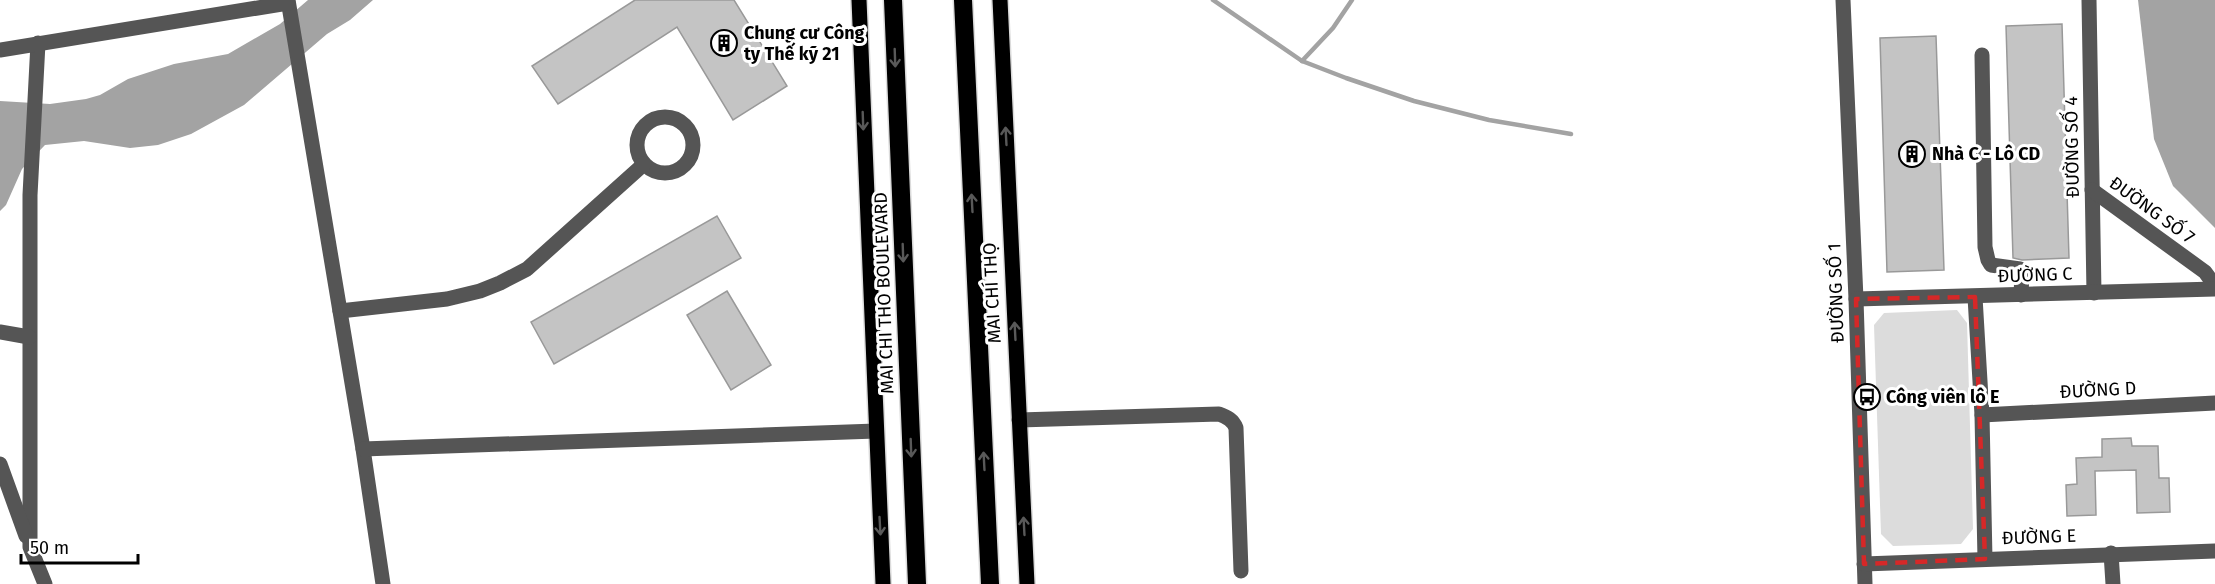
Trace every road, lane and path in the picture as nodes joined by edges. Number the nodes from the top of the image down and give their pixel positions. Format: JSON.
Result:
{"nodes":[{"id":1,"x":859,"y":0,"type":"edge"},
{"id":2,"x":893,"y":0,"type":"edge"},
{"id":3,"x":963,"y":0,"type":"edge"},
{"id":4,"x":1000,"y":0,"type":"edge"},
{"id":5,"x":1843,"y":0,"type":"edge"},
{"id":6,"x":2089,"y":0,"type":"edge"},
{"id":7,"x":289,"y":5,"type":"edge"},
{"id":8,"x":38,"y":43,"type":"junction"},
{"id":9,"x":0,"y":50,"type":"edge"},
{"id":10,"x":1982,"y":55,"type":"dead end"},
{"id":11,"x":645,"y":164,"type":"dead end"},
{"id":12,"x":2092,"y":190,"type":"junction"},
{"id":13,"x":2215,"y":288,"type":"edge"},
{"id":14,"x":2094,"y":292,"type":"junction"},
{"id":15,"x":2022,"y":295,"type":"junction"},
{"id":16,"x":1975,"y":297,"type":"junction"},
{"id":17,"x":1856,"y":299,"type":"junction"},
{"id":18,"x":340,"y":311,"type":"junction"},
{"id":19,"x":0,"y":332,"type":"edge"},
{"id":20,"x":29,"y":337,"type":"junction"},
{"id":21,"x":2215,"y":403,"type":"edge"},
{"id":22,"x":1982,"y":415,"type":"junction"},
{"id":23,"x":1019,"y":420,"type":"junction"},
{"id":24,"x":876,"y":431,"type":"junction"},
{"id":25,"x":363,"y":449,"type":"junction"},
{"id":26,"x":0,"y":464,"type":"edge"},
{"id":27,"x":30,"y":547,"type":"junction"},
{"id":28,"x":2215,"y":551,"type":"edge"},
{"id":29,"x":2111,"y":554,"type":"junction"},
{"id":30,"x":1985,"y":559,"type":"junction"},
{"id":31,"x":1864,"y":564,"type":"junction"},
{"id":32,"x":1241,"y":571,"type":"dead end"},
{"id":33,"x":45,"y":584,"type":"edge"},
{"id":34,"x":383,"y":584,"type":"edge"},
{"id":35,"x":883,"y":584,"type":"edge"},
{"id":36,"x":917,"y":584,"type":"edge"},
{"id":37,"x":990,"y":584,"type":"edge"},
{"id":38,"x":1027,"y":584,"type":"edge"},
{"id":39,"x":1865,"y":584,"type":"edge"},
{"id":40,"x":2113,"y":584,"type":"edge"}],
"edges":[{"from":1,"to":24,"type":"main road","name":"MAI CHI THO BOULEVARD","one_way":true},
{"from":2,"to":36,"type":"highway","name":"MAI CHI THO BOULEVARD","one_way":true},
{"from":37,"to":3,"type":"highway","one_way":true},
{"from":23,"to":4,"type":"main road","name":"MAI CHÍ THỌ","one_way":true},
{"from":5,"to":17,"type":"street","name":"ĐƯỜNG SỐ 1"},
{"from":6,"to":12,"type":"street","name":"ĐƯỜNG SỐ 4"},
{"from":7,"to":8,"type":"street"},
{"from":7,"to":18,"type":"street"},
{"from":8,"to":9,"type":"street"},
{"from":8,"to":20,"type":"street"},
{"from":10,"to":15,"type":"street"},
{"from":11,"to":18,"type":"street"},
{"from":12,"to":13,"type":"street","name":"ĐƯỜNG SỐ 7"},
{"from":12,"to":14,"type":"street","name":"ĐƯỜNG SỐ 4"},
{"from":13,"to":14,"type":"street","name":"ĐƯỜNG C"},
{"from":14,"to":15,"type":"street","name":"ĐƯỜNG C"},
{"from":15,"to":16,"type":"street","name":"ĐƯỜNG C"},
{"from":16,"to":17,"type":"street","name":"ĐƯỜNG C"},
{"from":16,"to":22,"type":"street"},
{"from":17,"to":31,"type":"street","name":"ĐƯỜNG SỐ 1"},
{"from":18,"to":25,"type":"street"},
{"from":19,"to":20,"type":"street"},
{"from":20,"to":27,"type":"street"},
{"from":21,"to":22,"type":"street","name":"ĐƯỜNG D"},
{"from":22,"to":30,"type":"street"},
{"from":23,"to":32,"type":"street"},
{"from":38,"to":23,"type":"main road","name":"MAI CHÍ THỌ","one_way":true},
{"from":24,"to":25,"type":"street"},
{"from":24,"to":35,"type":"main road","name":"MAI CHI THO BOULEVARD","one_way":true},
{"from":25,"to":34,"type":"street"},
{"from":26,"to":27,"type":"street"},
{"from":27,"to":33,"type":"street"},
{"from":28,"to":29,"type":"street","name":"ĐƯỜNG E"},
{"from":29,"to":30,"type":"street","name":"ĐƯỜNG E"},
{"from":29,"to":40,"type":"street"},
{"from":30,"to":31,"type":"street","name":"ĐƯỜNG E"},
{"from":31,"to":39,"type":"street","name":"ĐƯỜNG SỐ 1"}]}
